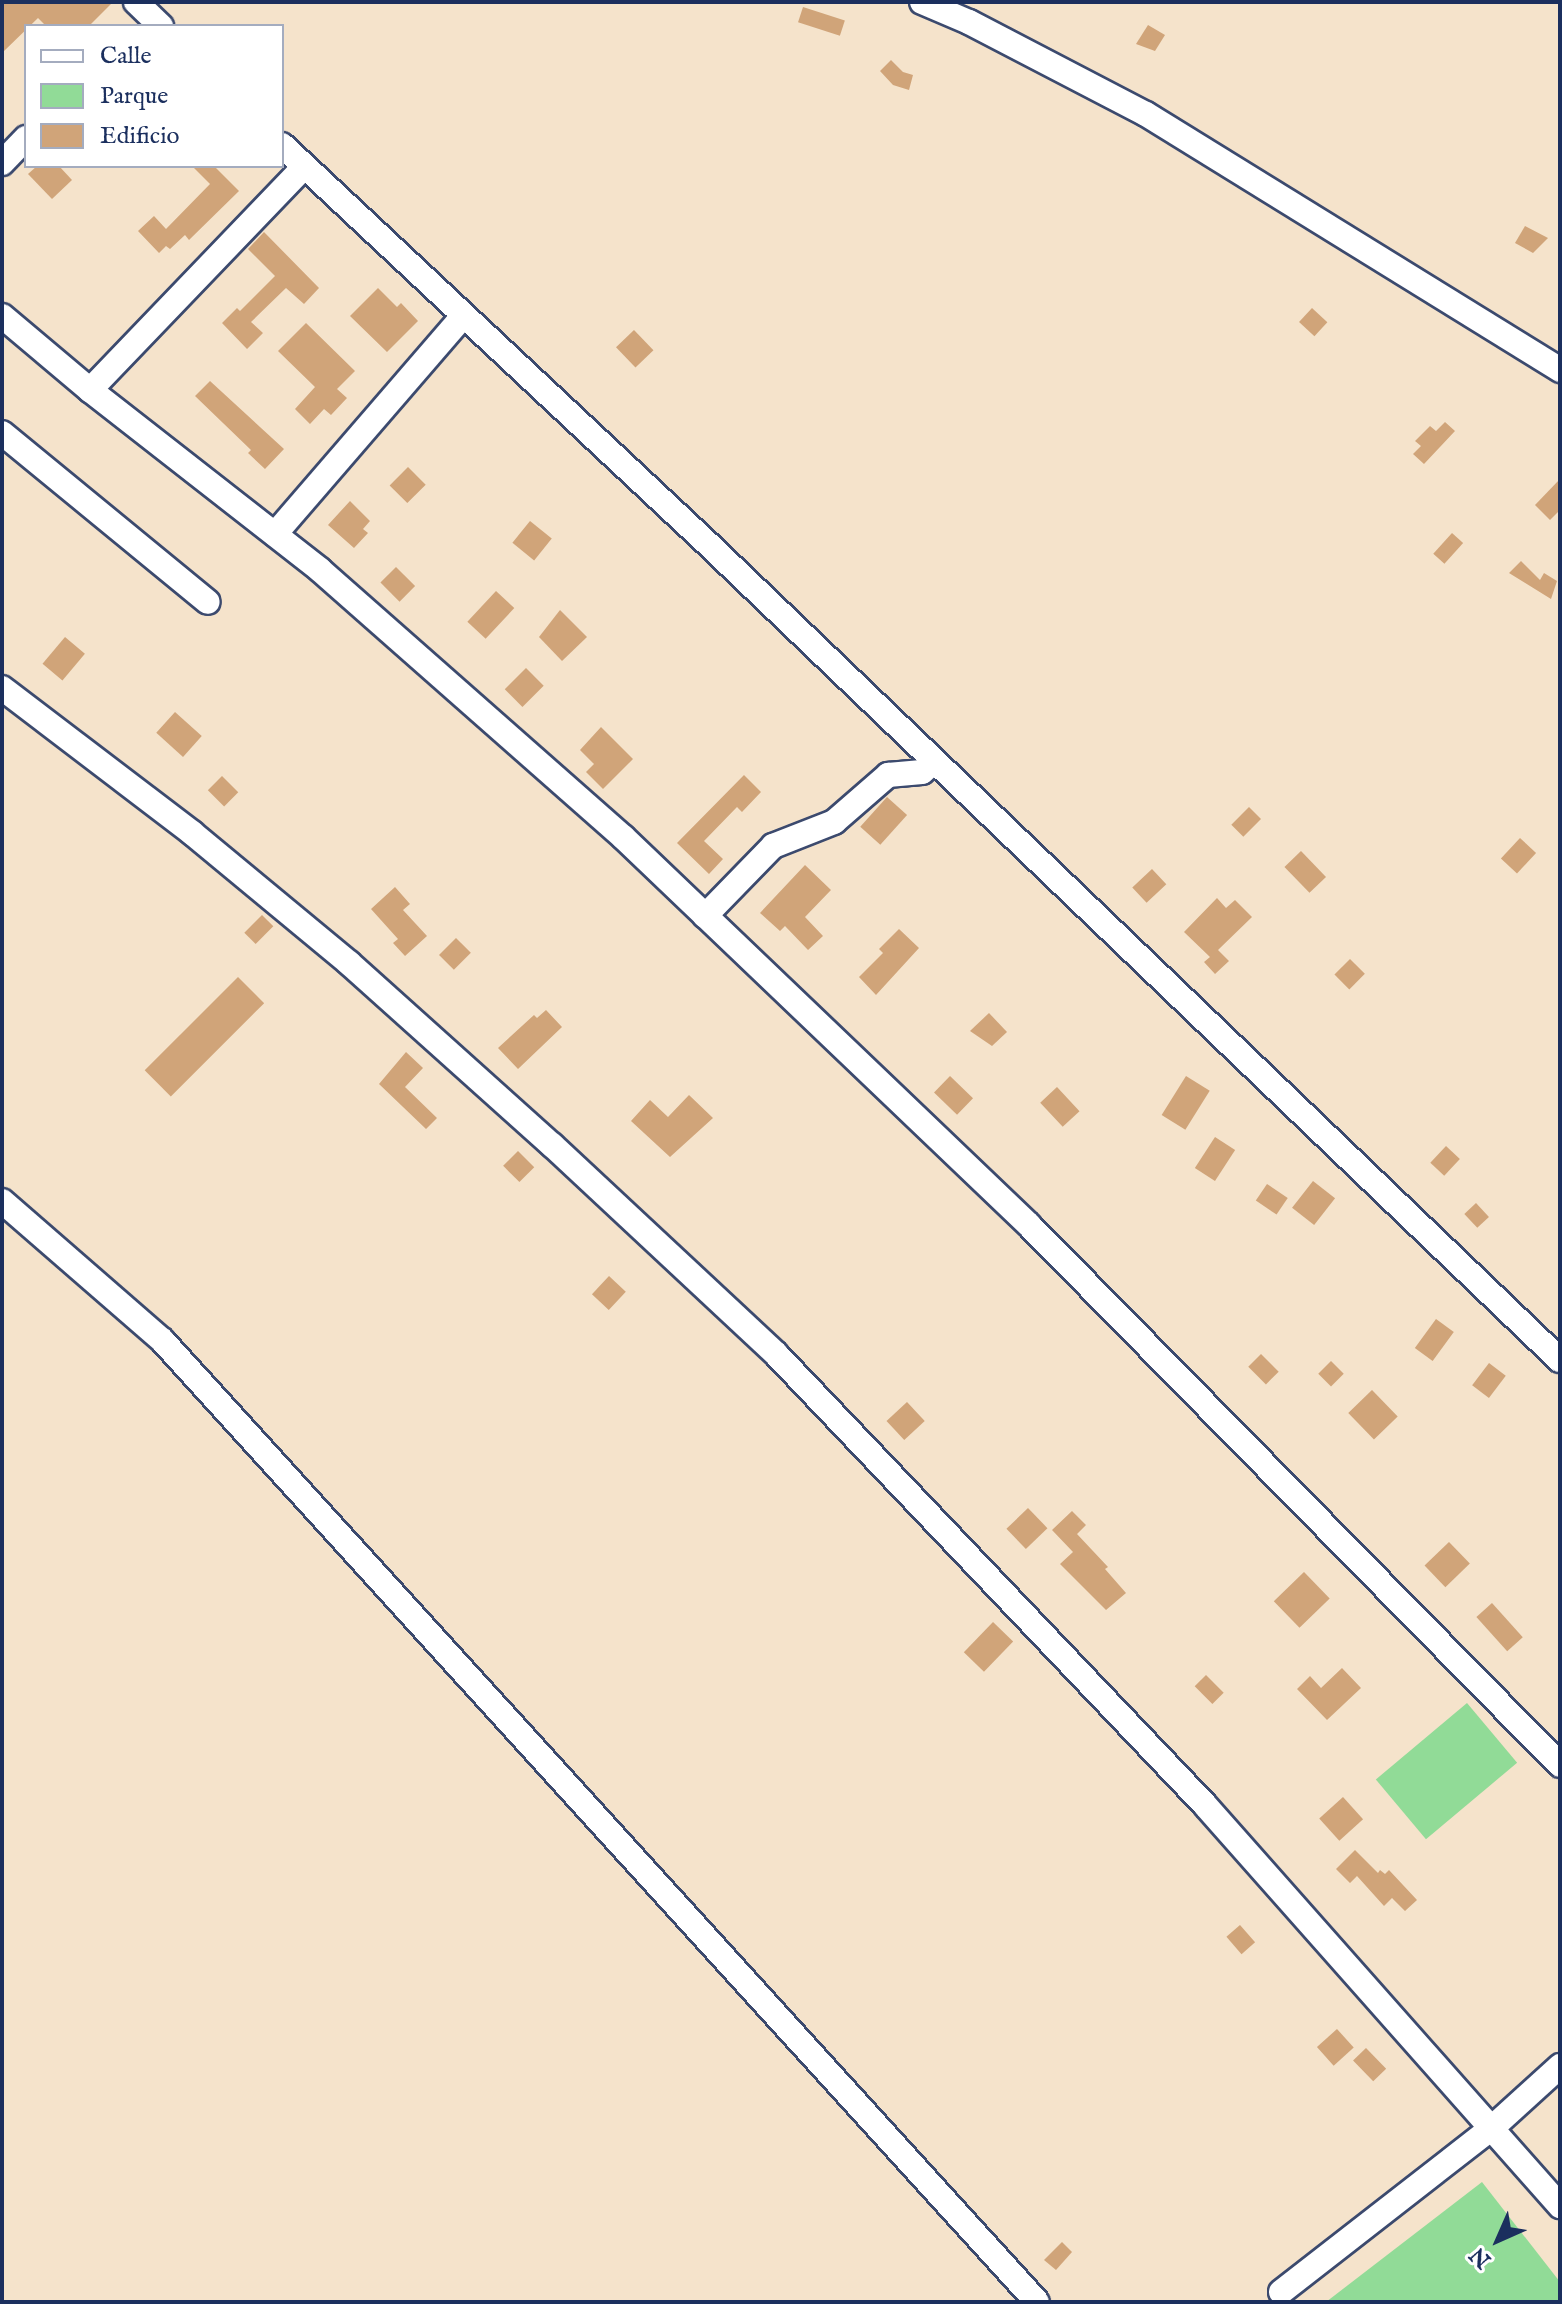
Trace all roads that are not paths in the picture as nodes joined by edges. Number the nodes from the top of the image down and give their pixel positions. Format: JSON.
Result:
{"nodes":[{"id":1,"x":922,"y":2,"type":"edge"},
{"id":2,"x":24,"y":140,"type":"edge"},
{"id":3,"x":284,"y":147,"type":"edge"},
{"id":4,"x":2,"y":163,"type":"edge"},
{"id":5,"x":304,"y":167,"type":"junction"},
{"id":6,"x":2,"y":316,"type":"edge"},
{"id":7,"x":462,"y":317,"type":"junction"},
{"id":8,"x":1560,"y":370,"type":"edge"},
{"id":9,"x":90,"y":390,"type":"junction"},
{"id":10,"x":2,"y":433,"type":"edge"},
{"id":11,"x":275,"y":534,"type":"junction"},
{"id":12,"x":208,"y":602,"type":"dead end"},
{"id":13,"x":2,"y":688,"type":"edge"},
{"id":14,"x":933,"y":762,"type":"junction"},
{"id":15,"x":705,"y":916,"type":"junction"},
{"id":16,"x":2,"y":1201,"type":"edge"},
{"id":17,"x":1560,"y":1360,"type":"edge"},
{"id":18,"x":1560,"y":1765,"type":"edge"},
{"id":19,"x":1560,"y":2066,"type":"edge"},
{"id":20,"x":1493,"y":2127,"type":"junction"},
{"id":21,"x":1560,"y":2206,"type":"edge"},
{"id":22,"x":1281,"y":2292,"type":"dead end"},
{"id":23,"x":1037,"y":2302,"type":"edge"}],
"edges":[{"from":1,"to":8,"type":"street"},
{"from":2,"to":4,"type":"street"},
{"from":3,"to":5,"type":"street"},
{"from":5,"to":7,"type":"street"},
{"from":5,"to":9,"type":"street"},
{"from":6,"to":9,"type":"street"},
{"from":7,"to":11,"type":"street"},
{"from":7,"to":14,"type":"street"},
{"from":9,"to":11,"type":"street"},
{"from":10,"to":12,"type":"street"},
{"from":11,"to":15,"type":"street"},
{"from":13,"to":20,"type":"street"},
{"from":14,"to":15,"type":"street"},
{"from":14,"to":17,"type":"street"},
{"from":15,"to":18,"type":"street"},
{"from":16,"to":23,"type":"street"},
{"from":19,"to":20,"type":"street"},
{"from":20,"to":21,"type":"street"},
{"from":20,"to":22,"type":"street"}]}
